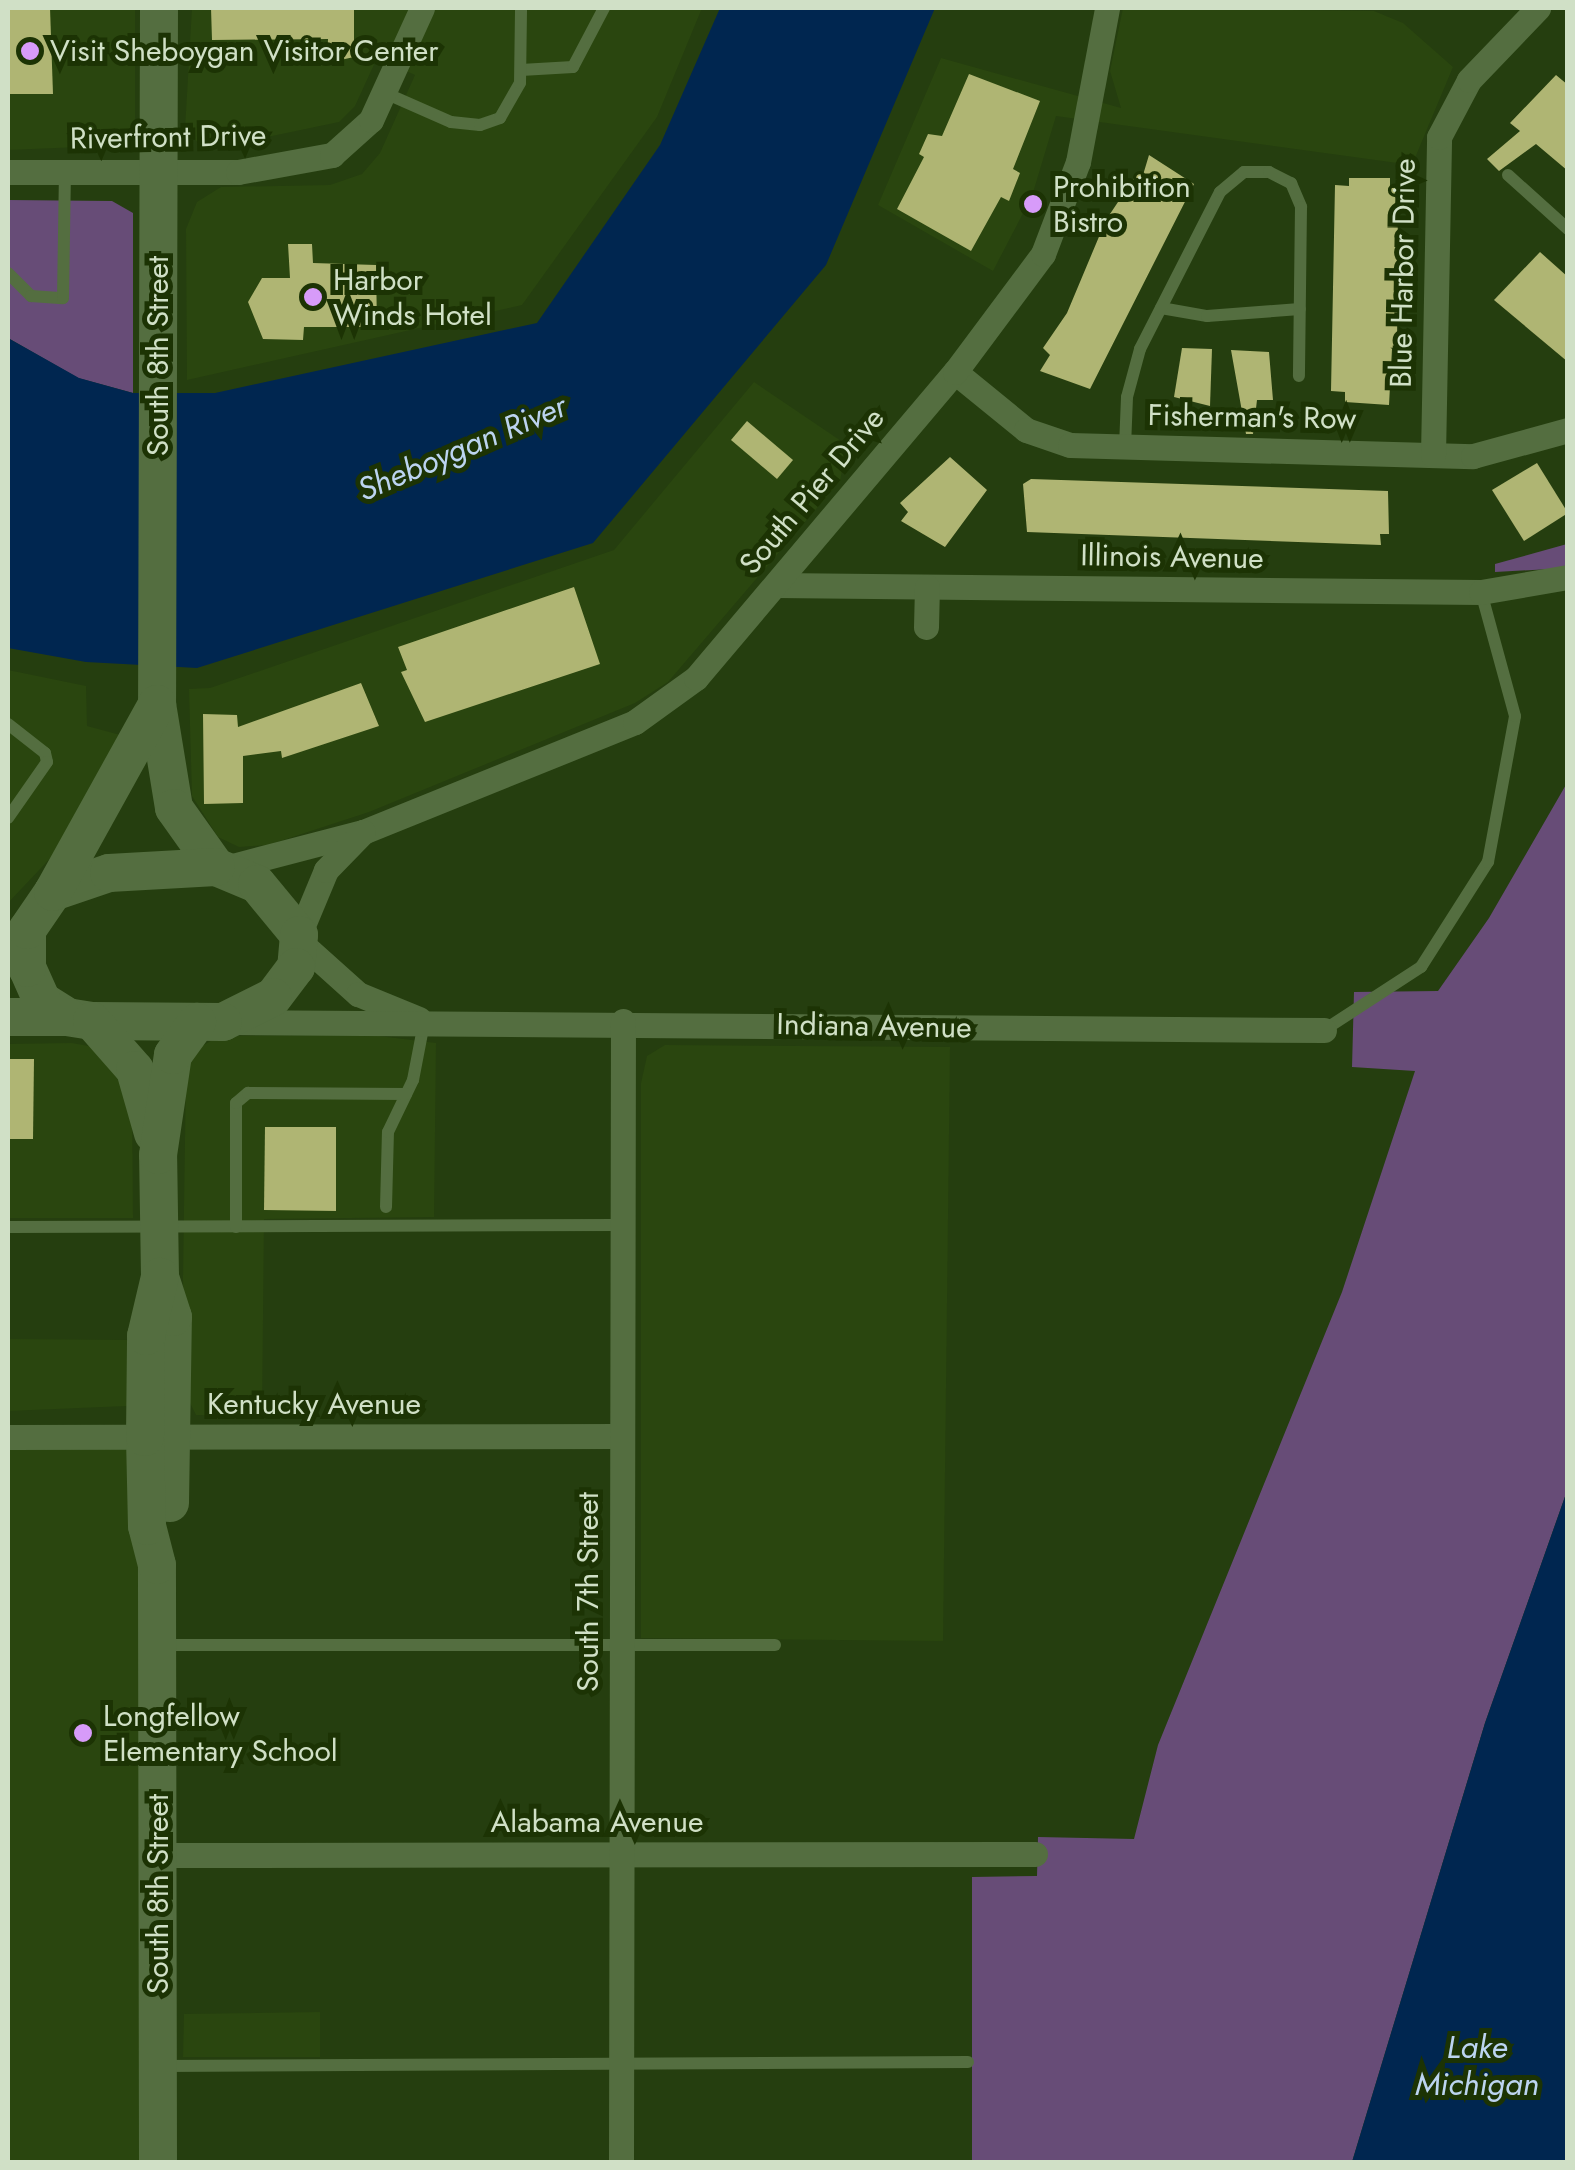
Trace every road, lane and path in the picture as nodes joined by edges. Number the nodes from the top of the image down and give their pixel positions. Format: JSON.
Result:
{"nodes":[{"id":1,"x":158,"y":8,"type":"edge"},
{"id":2,"x":422,"y":8,"type":"edge"},
{"id":3,"x":521,"y":8,"type":"edge"},
{"id":4,"x":604,"y":8,"type":"edge"},
{"id":5,"x":1107,"y":8,"type":"edge"},
{"id":6,"x":1538,"y":8,"type":"edge"},
{"id":7,"x":522,"y":70,"type":"junction"},
{"id":8,"x":385,"y":92,"type":"junction"},
{"id":9,"x":8,"y":172,"type":"edge"},
{"id":10,"x":64,"y":172,"type":"junction"},
{"id":11,"x":159,"y":173,"type":"junction"},
{"id":12,"x":1508,"y":175,"type":"dead end"},
{"id":13,"x":1568,"y":229,"type":"edge"},
{"id":14,"x":8,"y":273,"type":"edge"},
{"id":15,"x":1161,"y":308,"type":"junction"},
{"id":16,"x":1300,"y":309,"type":"junction"},
{"id":17,"x":954,"y":372,"type":"junction"},
{"id":18,"x":1299,"y":376,"type":"dead end"},
{"id":19,"x":1568,"y":430,"type":"edge"},
{"id":20,"x":1125,"y":447,"type":"junction"},
{"id":21,"x":1433,"y":455,"type":"junction"},
{"id":22,"x":1568,"y":577,"type":"edge"},
{"id":23,"x":776,"y":585,"type":"junction"},
{"id":24,"x":927,"y":587,"type":"junction"},
{"id":25,"x":1482,"y":592,"type":"junction"},
{"id":26,"x":926,"y":627,"type":"dead end"},
{"id":27,"x":157,"y":704,"type":"junction"},
{"id":28,"x":8,"y":724,"type":"edge"},
{"id":29,"x":8,"y":818,"type":"edge"},
{"id":30,"x":362,"y":832,"type":"junction"},
{"id":31,"x":218,"y":868,"type":"junction"},
{"id":32,"x":31,"y":912,"type":"edge"},
{"id":33,"x":299,"y":938,"type":"junction"},
{"id":34,"x":8,"y":1018,"type":"edge"},
{"id":35,"x":80,"y":1019,"type":"junction"},
{"id":36,"x":424,"y":1020,"type":"junction"},
{"id":37,"x":623,"y":1021,"type":"junction"},
{"id":38,"x":210,"y":1022,"type":"junction"},
{"id":39,"x":1324,"y":1030,"type":"joint"},
{"id":40,"x":406,"y":1094,"type":"junction"},
{"id":41,"x":158,"y":1155,"type":"junction"},
{"id":42,"x":386,"y":1207,"type":"dead end"},
{"id":43,"x":620,"y":1225,"type":"junction"},
{"id":44,"x":8,"y":1227,"type":"edge"},
{"id":45,"x":236,"y":1227,"type":"junction"},
{"id":46,"x":159,"y":1228,"type":"junction"},
{"id":47,"x":8,"y":1436,"type":"edge"},
{"id":48,"x":620,"y":1436,"type":"junction"},
{"id":49,"x":158,"y":1437,"type":"junction"},
{"id":50,"x":158,"y":1645,"type":"junction"},
{"id":51,"x":620,"y":1645,"type":"junction"},
{"id":52,"x":775,"y":1645,"type":"dead end"},
{"id":53,"x":621,"y":1854,"type":"junction"},
{"id":54,"x":1035,"y":1854,"type":"dead end"},
{"id":55,"x":158,"y":1855,"type":"junction"},
{"id":56,"x":621,"y":2061,"type":"junction"},
{"id":57,"x":968,"y":2062,"type":"dead end"},
{"id":58,"x":158,"y":2066,"type":"junction"},
{"id":59,"x":158,"y":2162,"type":"edge"},
{"id":60,"x":621,"y":2162,"type":"edge"}],
"edges":[{"from":1,"to":11,"type":"main road","name":"South 8th Street"},
{"from":2,"to":8,"type":"street","name":"Riverfront Drive"},
{"from":3,"to":7,"type":"lane"},
{"from":4,"to":7,"type":"lane"},
{"from":5,"to":17,"type":"street","name":"South Pier Drive"},
{"from":6,"to":21,"type":"street","name":"Blue Harbor Drive"},
{"from":7,"to":8,"type":"lane"},
{"from":8,"to":11,"type":"street","name":"Riverfront Drive"},
{"from":9,"to":10,"type":"street","name":"Riverfront Drive"},
{"from":10,"to":11,"type":"street","name":"Riverfront Drive"},
{"from":10,"to":14,"type":"lane"},
{"from":11,"to":27,"type":"main road","name":"South 8th Street"},
{"from":12,"to":13,"type":"lane"},
{"from":15,"to":16,"type":"lane"},
{"from":15,"to":16,"type":"lane"},
{"from":15,"to":20,"type":"lane"},
{"from":16,"to":18,"type":"lane"},
{"from":17,"to":20,"type":"street","name":"Fisherman's Row"},
{"from":17,"to":23,"type":"street","name":"South Pier Drive"},
{"from":19,"to":21,"type":"street","name":"Fisherman's Row"},
{"from":20,"to":21,"type":"street","name":"Fisherman's Row"},
{"from":22,"to":25,"type":"street","name":"Illinois Avenue"},
{"from":23,"to":24,"type":"street","name":"Illinois Avenue"},
{"from":23,"to":30,"type":"street","name":"South Pier Drive"},
{"from":24,"to":25,"type":"street","name":"Illinois Avenue"},
{"from":24,"to":26,"type":"street"},
{"from":25,"to":39,"type":"lane"},
{"from":27,"to":31,"type":"main road","name":"South 8th Street"},
{"from":27,"to":32,"type":"main road","name":"South 8th Street"},
{"from":28,"to":29,"type":"lane"},
{"from":30,"to":31,"type":"street","name":"South Pier Drive"},
{"from":30,"to":33,"type":"street","name":"South Pier Drive"},
{"from":31,"to":32,"type":"main road"},
{"from":31,"to":33,"type":"main road"},
{"from":32,"to":35,"type":"main road"},
{"from":33,"to":36,"type":"street","name":"Indiana Avenue"},
{"from":33,"to":38,"type":"main road"},
{"from":34,"to":35,"type":"main road"},
{"from":35,"to":38,"type":"main road"},
{"from":35,"to":41,"type":"main road","name":"South 8th Street"},
{"from":36,"to":37,"type":"street","name":"Indiana Avenue"},
{"from":36,"to":38,"type":"street","name":"Indiana Avenue"},
{"from":36,"to":40,"type":"lane"},
{"from":37,"to":39,"type":"street","name":"Indiana Avenue"},
{"from":37,"to":43,"type":"street","name":"South 7th Street"},
{"from":38,"to":41,"type":"main road","name":"South 8th Street"},
{"from":40,"to":42,"type":"lane"},
{"from":40,"to":45,"type":"lane"},
{"from":41,"to":46,"type":"main road","name":"South 8th Street"},
{"from":43,"to":45,"type":"lane"},
{"from":43,"to":48,"type":"street","name":"South 7th Street"},
{"from":44,"to":46,"type":"lane"},
{"from":45,"to":46,"type":"lane"},
{"from":46,"to":49,"type":"main road","name":"South 8th Street"},
{"from":47,"to":49,"type":"street","name":"Kentucky Avenue"},
{"from":48,"to":49,"type":"street","name":"Kentucky Avenue"},
{"from":48,"to":51,"type":"street","name":"South 7th Street"},
{"from":49,"to":50,"type":"main road","name":"South 8th Street"},
{"from":50,"to":51,"type":"lane"},
{"from":50,"to":55,"type":"main road","name":"South 8th Street"},
{"from":51,"to":52,"type":"lane"},
{"from":51,"to":53,"type":"street","name":"South 7th Street"},
{"from":53,"to":54,"type":"street","name":"Alabama Avenue"},
{"from":53,"to":55,"type":"street","name":"Alabama Avenue"},
{"from":53,"to":56,"type":"street","name":"South 7th Street"},
{"from":55,"to":58,"type":"main road","name":"South 8th Street"},
{"from":56,"to":57,"type":"lane"},
{"from":56,"to":58,"type":"lane"},
{"from":56,"to":60,"type":"street","name":"South 7th Street"},
{"from":58,"to":59,"type":"main road","name":"South 8th Street"}]}
